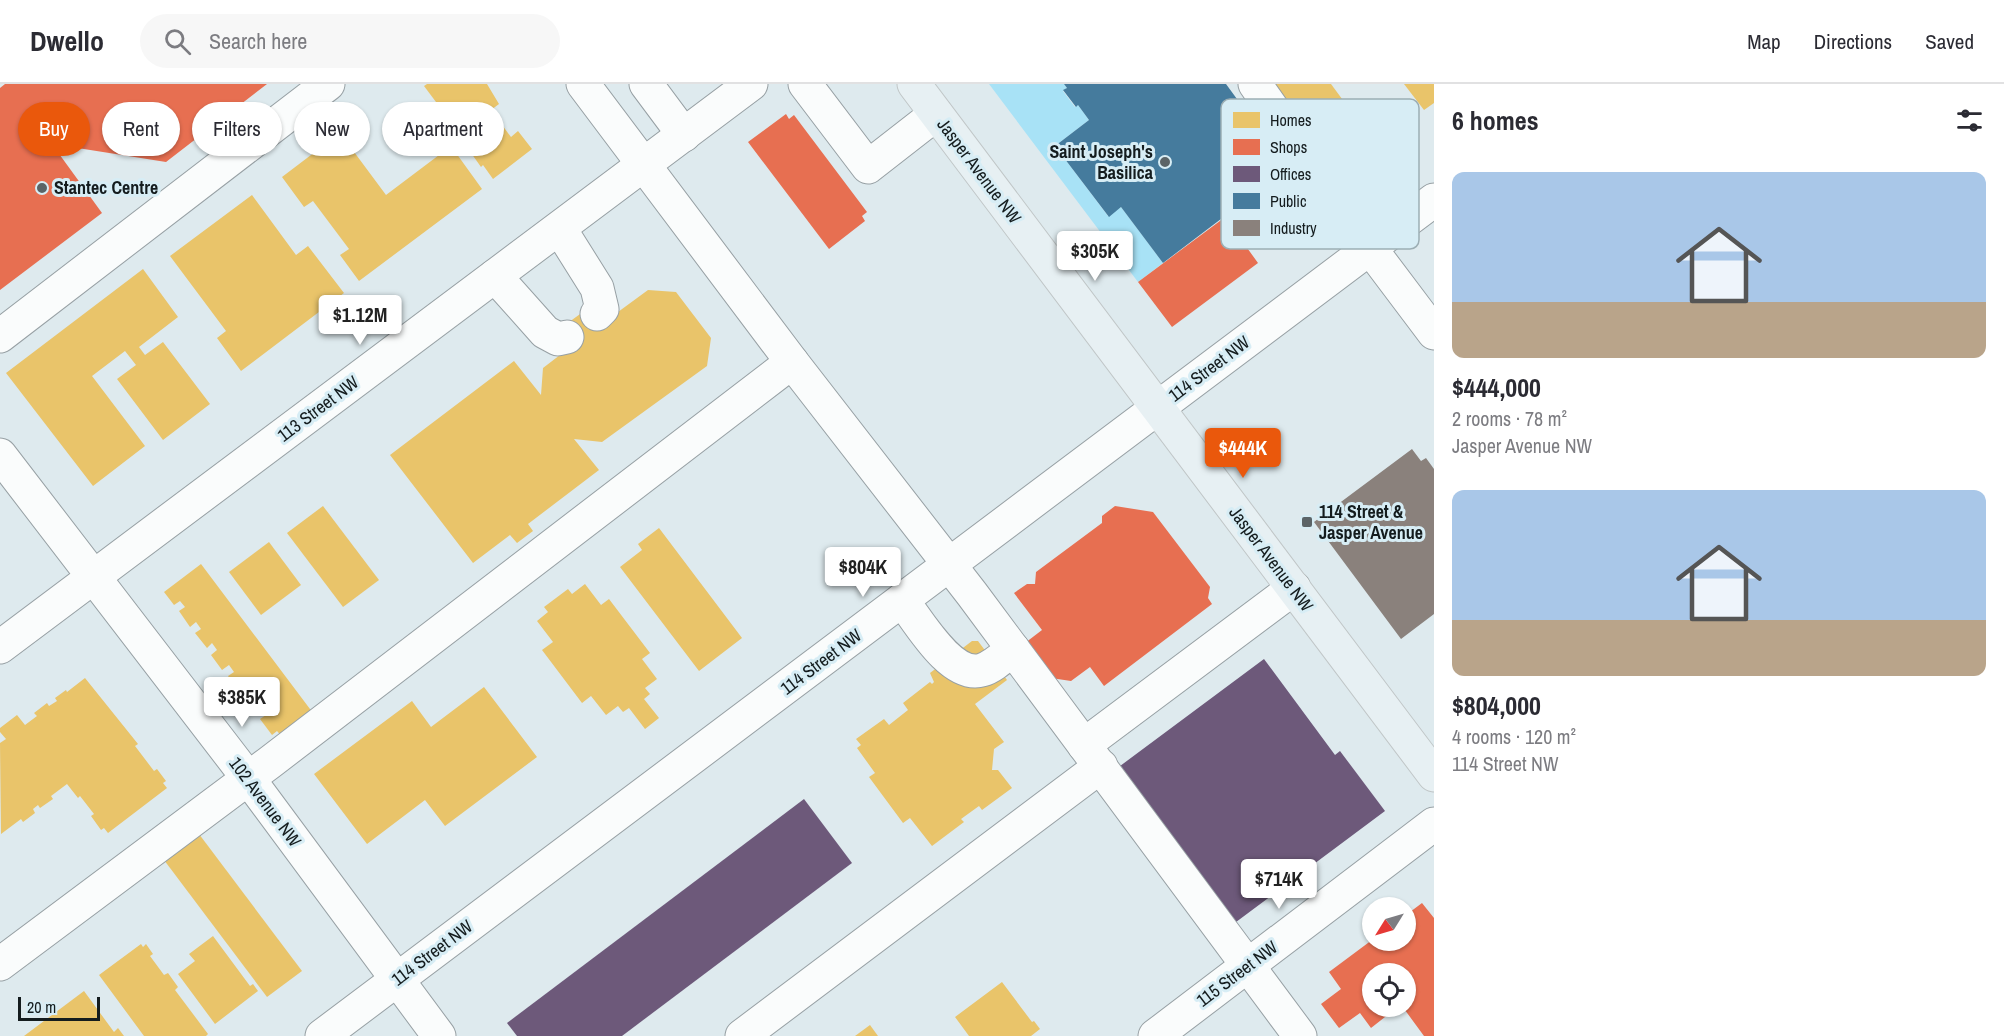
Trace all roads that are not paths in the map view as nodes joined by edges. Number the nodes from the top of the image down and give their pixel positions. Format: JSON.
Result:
{"nodes":[{"id":1,"x":328,"y":84,"type":"edge"},
{"id":2,"x":583,"y":84,"type":"edge"},
{"id":3,"x":646,"y":84,"type":"edge"},
{"id":4,"x":751,"y":84,"type":"edge"},
{"id":5,"x":805,"y":84,"type":"edge"},
{"id":6,"x":914,"y":84,"type":"edge"},
{"id":7,"x":1255,"y":84,"type":"edge"},
{"id":8,"x":1266,"y":99,"type":"edge"},
{"id":9,"x":936,"y":114,"type":"junction"},
{"id":10,"x":684,"y":135,"type":"junction"},
{"id":11,"x":644,"y":166,"type":"junction"},
{"id":12,"x":1434,"y":200,"type":"edge"},
{"id":13,"x":1419,"y":211,"type":"edge"},
{"id":14,"x":560,"y":229,"type":"junction"},
{"id":15,"x":1369,"y":249,"type":"edge"},
{"id":16,"x":1371,"y":249,"type":"edge"},
{"id":17,"x":495,"y":276,"type":"junction"},
{"id":18,"x":597,"y":314,"type":"dead end"},
{"id":19,"x":1434,"y":333,"type":"edge"},
{"id":20,"x":0,"y":336,"type":"edge"},
{"id":21,"x":567,"y":337,"type":"dead end"},
{"id":22,"x":792,"y":362,"type":"junction"},
{"id":23,"x":1158,"y":408,"type":"junction"},
{"id":24,"x":0,"y":455,"type":"edge"},
{"id":25,"x":950,"y":565,"type":"junction"},
{"id":26,"x":94,"y":577,"type":"junction"},
{"id":27,"x":1294,"y":588,"type":"junction"},
{"id":28,"x":902,"y":600,"type":"junction"},
{"id":29,"x":0,"y":647,"type":"edge"},
{"id":30,"x":1013,"y":650,"type":"junction"},
{"id":31,"x":1092,"y":756,"type":"junction"},
{"id":32,"x":1434,"y":775,"type":"edge"},
{"id":33,"x":248,"y":778,"type":"junction"},
{"id":34,"x":1434,"y":824,"type":"edge"},
{"id":35,"x":0,"y":964,"type":"edge"},
{"id":36,"x":1248,"y":966,"type":"junction"},
{"id":37,"x":396,"y":980,"type":"junction"},
{"id":38,"x":322,"y":1036,"type":"edge"},
{"id":39,"x":439,"y":1036,"type":"edge"},
{"id":40,"x":742,"y":1036,"type":"edge"},
{"id":41,"x":1155,"y":1036,"type":"edge"},
{"id":42,"x":1300,"y":1036,"type":"edge"}],
"edges":[{"from":1,"to":20,"type":"street"},
{"from":2,"to":11,"type":"street"},
{"from":3,"to":10,"type":"street"},
{"from":4,"to":10,"type":"street","name":"113 Street NW"},
{"from":5,"to":9,"type":"street"},
{"from":6,"to":9,"type":"main road","name":"Jasper Avenue NW"},
{"from":7,"to":8,"type":"street"},
{"from":9,"to":23,"type":"main road","name":"Jasper Avenue NW"},
{"from":10,"to":11,"type":"street","name":"113 Street NW"},
{"from":11,"to":14,"type":"street","name":"113 Street NW"},
{"from":11,"to":22,"type":"street"},
{"from":12,"to":13,"type":"street","name":"114 Street NW"},
{"from":14,"to":17,"type":"street","name":"113 Street NW"},
{"from":14,"to":18,"type":"street"},
{"from":15,"to":23,"type":"street","name":"114 Street NW"},
{"from":16,"to":19,"type":"street"},
{"from":17,"to":21,"type":"street"},
{"from":17,"to":26,"type":"street","name":"113 Street NW"},
{"from":22,"to":25,"type":"street"},
{"from":22,"to":33,"type":"street"},
{"from":23,"to":25,"type":"street","name":"114 Street NW"},
{"from":23,"to":27,"type":"main road","name":"Jasper Avenue NW"},
{"from":24,"to":26,"type":"street","name":"102 Avenue NW"},
{"from":25,"to":28,"type":"street","name":"114 Street NW"},
{"from":25,"to":30,"type":"street"},
{"from":26,"to":29,"type":"street","name":"113 Street NW"},
{"from":26,"to":33,"type":"street","name":"102 Avenue NW"},
{"from":27,"to":31,"type":"street"},
{"from":27,"to":32,"type":"main road","name":"Jasper Avenue NW"},
{"from":28,"to":30,"type":"street"},
{"from":28,"to":37,"type":"street","name":"114 Street NW"},
{"from":30,"to":31,"type":"street"},
{"from":31,"to":36,"type":"street"},
{"from":31,"to":40,"type":"street"},
{"from":33,"to":35,"type":"street"},
{"from":33,"to":37,"type":"street","name":"102 Avenue NW"},
{"from":34,"to":36,"type":"street","name":"115 Street NW"},
{"from":36,"to":41,"type":"street","name":"115 Street NW"},
{"from":36,"to":42,"type":"street"},
{"from":37,"to":38,"type":"street","name":"114 Street NW"},
{"from":37,"to":39,"type":"street","name":"102 Avenue NW"}]}
